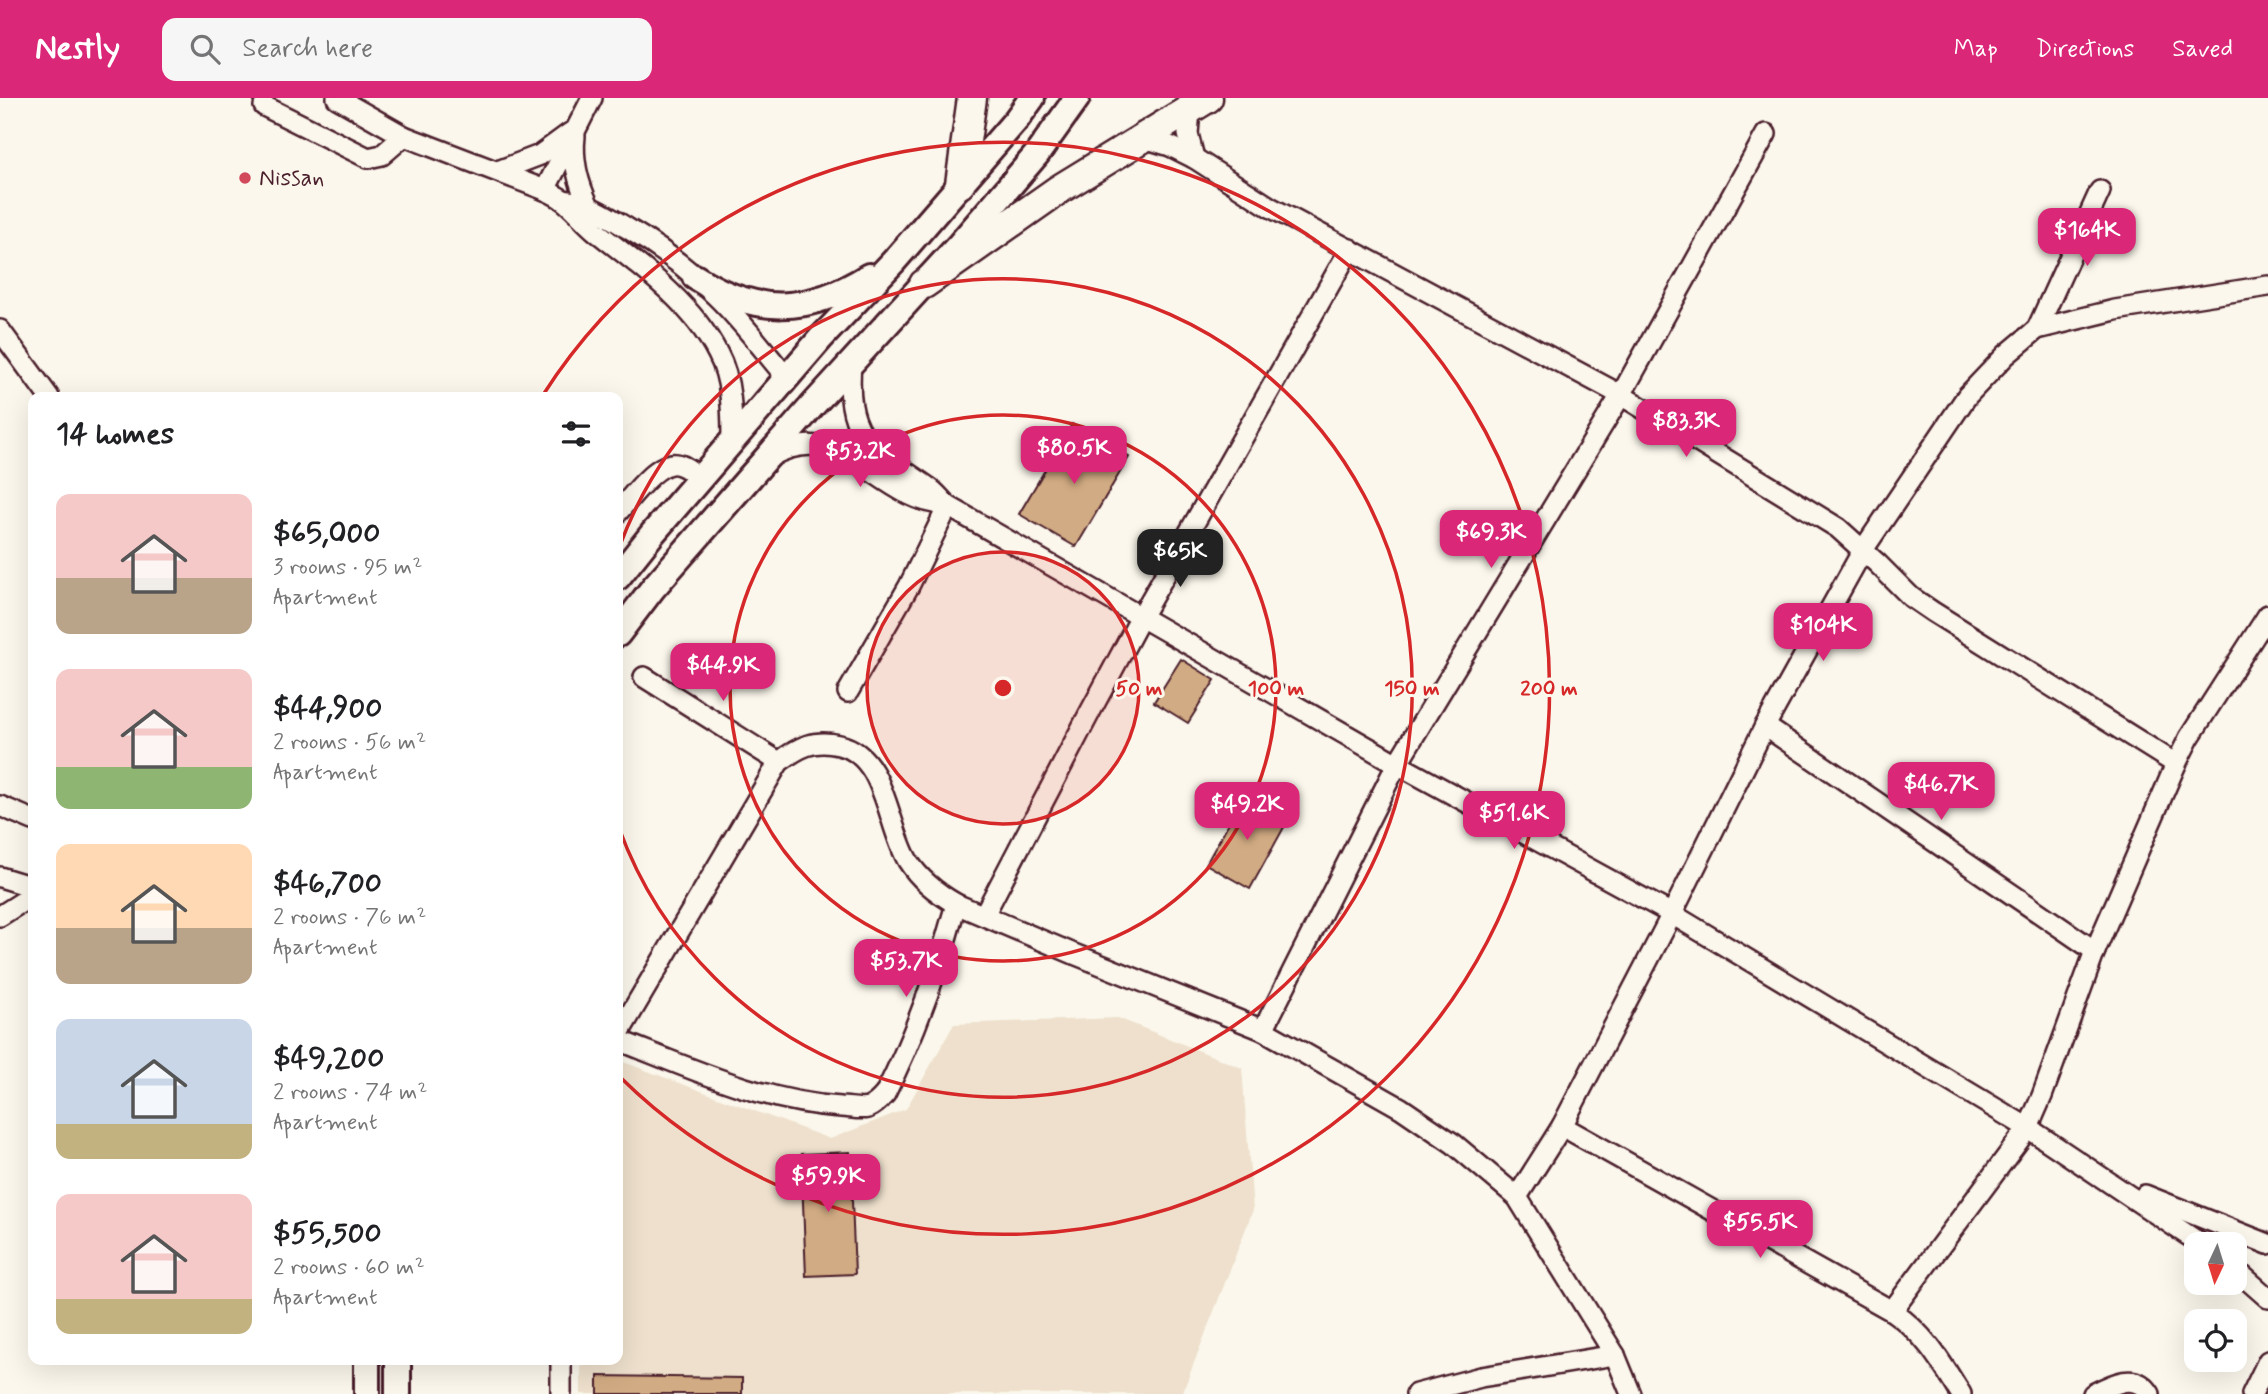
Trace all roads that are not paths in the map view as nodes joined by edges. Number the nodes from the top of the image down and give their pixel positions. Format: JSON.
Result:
{"nodes":[{"id":1,"x":337,"y":98,"type":"edge"},
{"id":2,"x":592,"y":98,"type":"edge"},
{"id":3,"x":972,"y":98,"type":"edge"},
{"id":4,"x":1032,"y":98,"type":"edge"},
{"id":5,"x":1077,"y":98,"type":"edge"},
{"id":6,"x":1199,"y":104,"type":"edge"},
{"id":7,"x":264,"y":106,"type":"dead end"},
{"id":8,"x":576,"y":128,"type":"junction"},
{"id":9,"x":1766,"y":134,"type":"dead end"},
{"id":10,"x":404,"y":136,"type":"junction"},
{"id":11,"x":1144,"y":138,"type":"junction"},
{"id":12,"x":1194,"y":158,"type":"junction"},
{"id":13,"x":498,"y":171,"type":"junction"},
{"id":14,"x":960,"y":184,"type":"junction"},
{"id":15,"x":545,"y":190,"type":"junction"},
{"id":16,"x":2099,"y":191,"type":"dead end"},
{"id":17,"x":563,"y":200,"type":"junction"},
{"id":18,"x":589,"y":206,"type":"junction"},
{"id":19,"x":1350,"y":249,"type":"junction"},
{"id":20,"x":894,"y":261,"type":"junction"},
{"id":21,"x":695,"y":277,"type":"junction"},
{"id":22,"x":925,"y":284,"type":"junction"},
{"id":23,"x":2268,"y":286,"type":"edge"},
{"id":24,"x":2037,"y":329,"type":"junction"},
{"id":25,"x":0,"y":330,"type":"edge"},
{"id":26,"x":851,"y":363,"type":"junction"},
{"id":27,"x":786,"y":379,"type":"junction"},
{"id":28,"x":45,"y":392,"type":"edge"},
{"id":29,"x":1621,"y":395,"type":"junction"},
{"id":30,"x":813,"y":405,"type":"junction"},
{"id":31,"x":732,"y":443,"type":"junction"},
{"id":32,"x":766,"y":460,"type":"junction"},
{"id":33,"x":701,"y":478,"type":"junction"},
{"id":34,"x":946,"y":505,"type":"junction"},
{"id":35,"x":623,"y":507,"type":"edge"},
{"id":36,"x":1863,"y":550,"type":"junction"},
{"id":37,"x":623,"y":571,"type":"edge"},
{"id":38,"x":2268,"y":615,"type":"edge"},
{"id":39,"x":1141,"y":617,"type":"junction"},
{"id":40,"x":623,"y":627,"type":"edge"},
{"id":41,"x":644,"y":677,"type":"dead end"},
{"id":42,"x":848,"y":692,"type":"dead end"},
{"id":43,"x":1765,"y":726,"type":"junction"},
{"id":44,"x":779,"y":762,"type":"junction"},
{"id":45,"x":1397,"y":764,"type":"junction"},
{"id":46,"x":2175,"y":764,"type":"junction"},
{"id":47,"x":0,"y":806,"type":"edge"},
{"id":48,"x":28,"y":818,"type":"edge"},
{"id":49,"x":0,"y":877,"type":"edge"},
{"id":50,"x":28,"y":885,"type":"edge"},
{"id":51,"x":28,"y":898,"type":"edge"},
{"id":52,"x":956,"y":904,"type":"junction"},
{"id":53,"x":1672,"y":914,"type":"junction"},
{"id":54,"x":984,"y":915,"type":"junction"},
{"id":55,"x":0,"y":916,"type":"edge"},
{"id":56,"x":2095,"y":951,"type":"junction"},
{"id":57,"x":623,"y":1028,"type":"edge"},
{"id":58,"x":1263,"y":1030,"type":"junction"},
{"id":59,"x":623,"y":1039,"type":"edge"},
{"id":60,"x":1562,"y":1126,"type":"junction"},
{"id":61,"x":2028,"y":1128,"type":"junction"},
{"id":62,"x":2099,"y":1175,"type":"junction"},
{"id":63,"x":1517,"y":1197,"type":"junction"},
{"id":64,"x":2184,"y":1232,"type":"edge"},
{"id":65,"x":2268,"y":1244,"type":"edge"},
{"id":66,"x":2247,"y":1280,"type":"edge"},
{"id":67,"x":2268,"y":1298,"type":"edge"},
{"id":68,"x":1892,"y":1311,"type":"junction"},
{"id":69,"x":1615,"y":1355,"type":"junction"},
{"id":70,"x":2268,"y":1361,"type":"edge"},
{"id":71,"x":366,"y":1365,"type":"edge"},
{"id":72,"x":398,"y":1365,"type":"edge"},
{"id":73,"x":561,"y":1365,"type":"edge"},
{"id":74,"x":367,"y":1394,"type":"edge"},
{"id":75,"x":398,"y":1394,"type":"edge"},
{"id":76,"x":561,"y":1394,"type":"edge"},
{"id":77,"x":1416,"y":1394,"type":"edge"},
{"id":78,"x":1631,"y":1394,"type":"edge"},
{"id":79,"x":1961,"y":1394,"type":"edge"},
{"id":80,"x":2094,"y":1394,"type":"edge"},
{"id":81,"x":2150,"y":1394,"type":"edge"},
{"id":82,"x":2252,"y":1394,"type":"edge"}],
"edges":[{"from":1,"to":10,"type":"street"},
{"from":2,"to":8,"type":"street"},
{"from":3,"to":14,"type":"highway"},
{"from":4,"to":14,"type":"main road"},
{"from":5,"to":22,"type":"main road"},
{"from":6,"to":11,"type":"highway"},
{"from":6,"to":12,"type":"street"},
{"from":7,"to":10,"type":"street"},
{"from":8,"to":13,"type":"street"},
{"from":8,"to":15,"type":"street"},
{"from":8,"to":18,"type":"street"},
{"from":9,"to":29,"type":"street"},
{"from":10,"to":13,"type":"street"},
{"from":11,"to":12,"type":"street"},
{"from":11,"to":22,"type":"highway"},
{"from":12,"to":19,"type":"street"},
{"from":13,"to":15,"type":"street"},
{"from":14,"to":20,"type":"main road"},
{"from":15,"to":17,"type":"street"},
{"from":16,"to":24,"type":"street"},
{"from":17,"to":18,"type":"street"},
{"from":17,"to":31,"type":"street"},
{"from":18,"to":21,"type":"street"},
{"from":19,"to":29,"type":"street"},
{"from":19,"to":39,"type":"street"},
{"from":20,"to":21,"type":"main road"},
{"from":20,"to":27,"type":"main road"},
{"from":21,"to":27,"type":"street"},
{"from":22,"to":26,"type":"main road"},
{"from":23,"to":24,"type":"street"},
{"from":24,"to":36,"type":"street"},
{"from":25,"to":28,"type":"street"},
{"from":26,"to":30,"type":"main road"},
{"from":26,"to":34,"type":"street"},
{"from":27,"to":30,"type":"main road"},
{"from":27,"to":31,"type":"main road"},
{"from":29,"to":36,"type":"street"},
{"from":29,"to":45,"type":"street"},
{"from":30,"to":32,"type":"main road"},
{"from":31,"to":33,"type":"main road"},
{"from":32,"to":34,"type":"street"},
{"from":32,"to":40,"type":"main road"},
{"from":33,"to":35,"type":"street"},
{"from":33,"to":37,"type":"main road"},
{"from":34,"to":39,"type":"street"},
{"from":34,"to":42,"type":"street"},
{"from":36,"to":43,"type":"street"},
{"from":36,"to":46,"type":"street"},
{"from":38,"to":46,"type":"street"},
{"from":39,"to":45,"type":"street"},
{"from":39,"to":54,"type":"street"},
{"from":41,"to":44,"type":"street"},
{"from":43,"to":53,"type":"street"},
{"from":43,"to":56,"type":"street"},
{"from":44,"to":52,"type":"street"},
{"from":44,"to":57,"type":"street"},
{"from":45,"to":53,"type":"street"},
{"from":45,"to":58,"type":"street"},
{"from":46,"to":56,"type":"street"},
{"from":47,"to":48,"type":"street"},
{"from":49,"to":50,"type":"street"},
{"from":51,"to":55,"type":"street"},
{"from":52,"to":54,"type":"street"},
{"from":52,"to":59,"type":"street"},
{"from":53,"to":60,"type":"street"},
{"from":53,"to":61,"type":"street"},
{"from":54,"to":58,"type":"street"},
{"from":56,"to":61,"type":"street"},
{"from":58,"to":63,"type":"street"},
{"from":60,"to":63,"type":"street"},
{"from":60,"to":68,"type":"street"},
{"from":61,"to":62,"type":"street"},
{"from":61,"to":68,"type":"street"},
{"from":62,"to":64,"type":"street"},
{"from":62,"to":65,"type":"street"},
{"from":63,"to":69,"type":"street"},
{"from":66,"to":67,"type":"street"},
{"from":68,"to":79,"type":"street"},
{"from":69,"to":77,"type":"street"},
{"from":69,"to":78,"type":"street"},
{"from":70,"to":82,"type":"street"},
{"from":71,"to":74,"type":"main road"},
{"from":72,"to":75,"type":"main road"},
{"from":73,"to":76,"type":"street"},
{"from":80,"to":81,"type":"street"}]}
